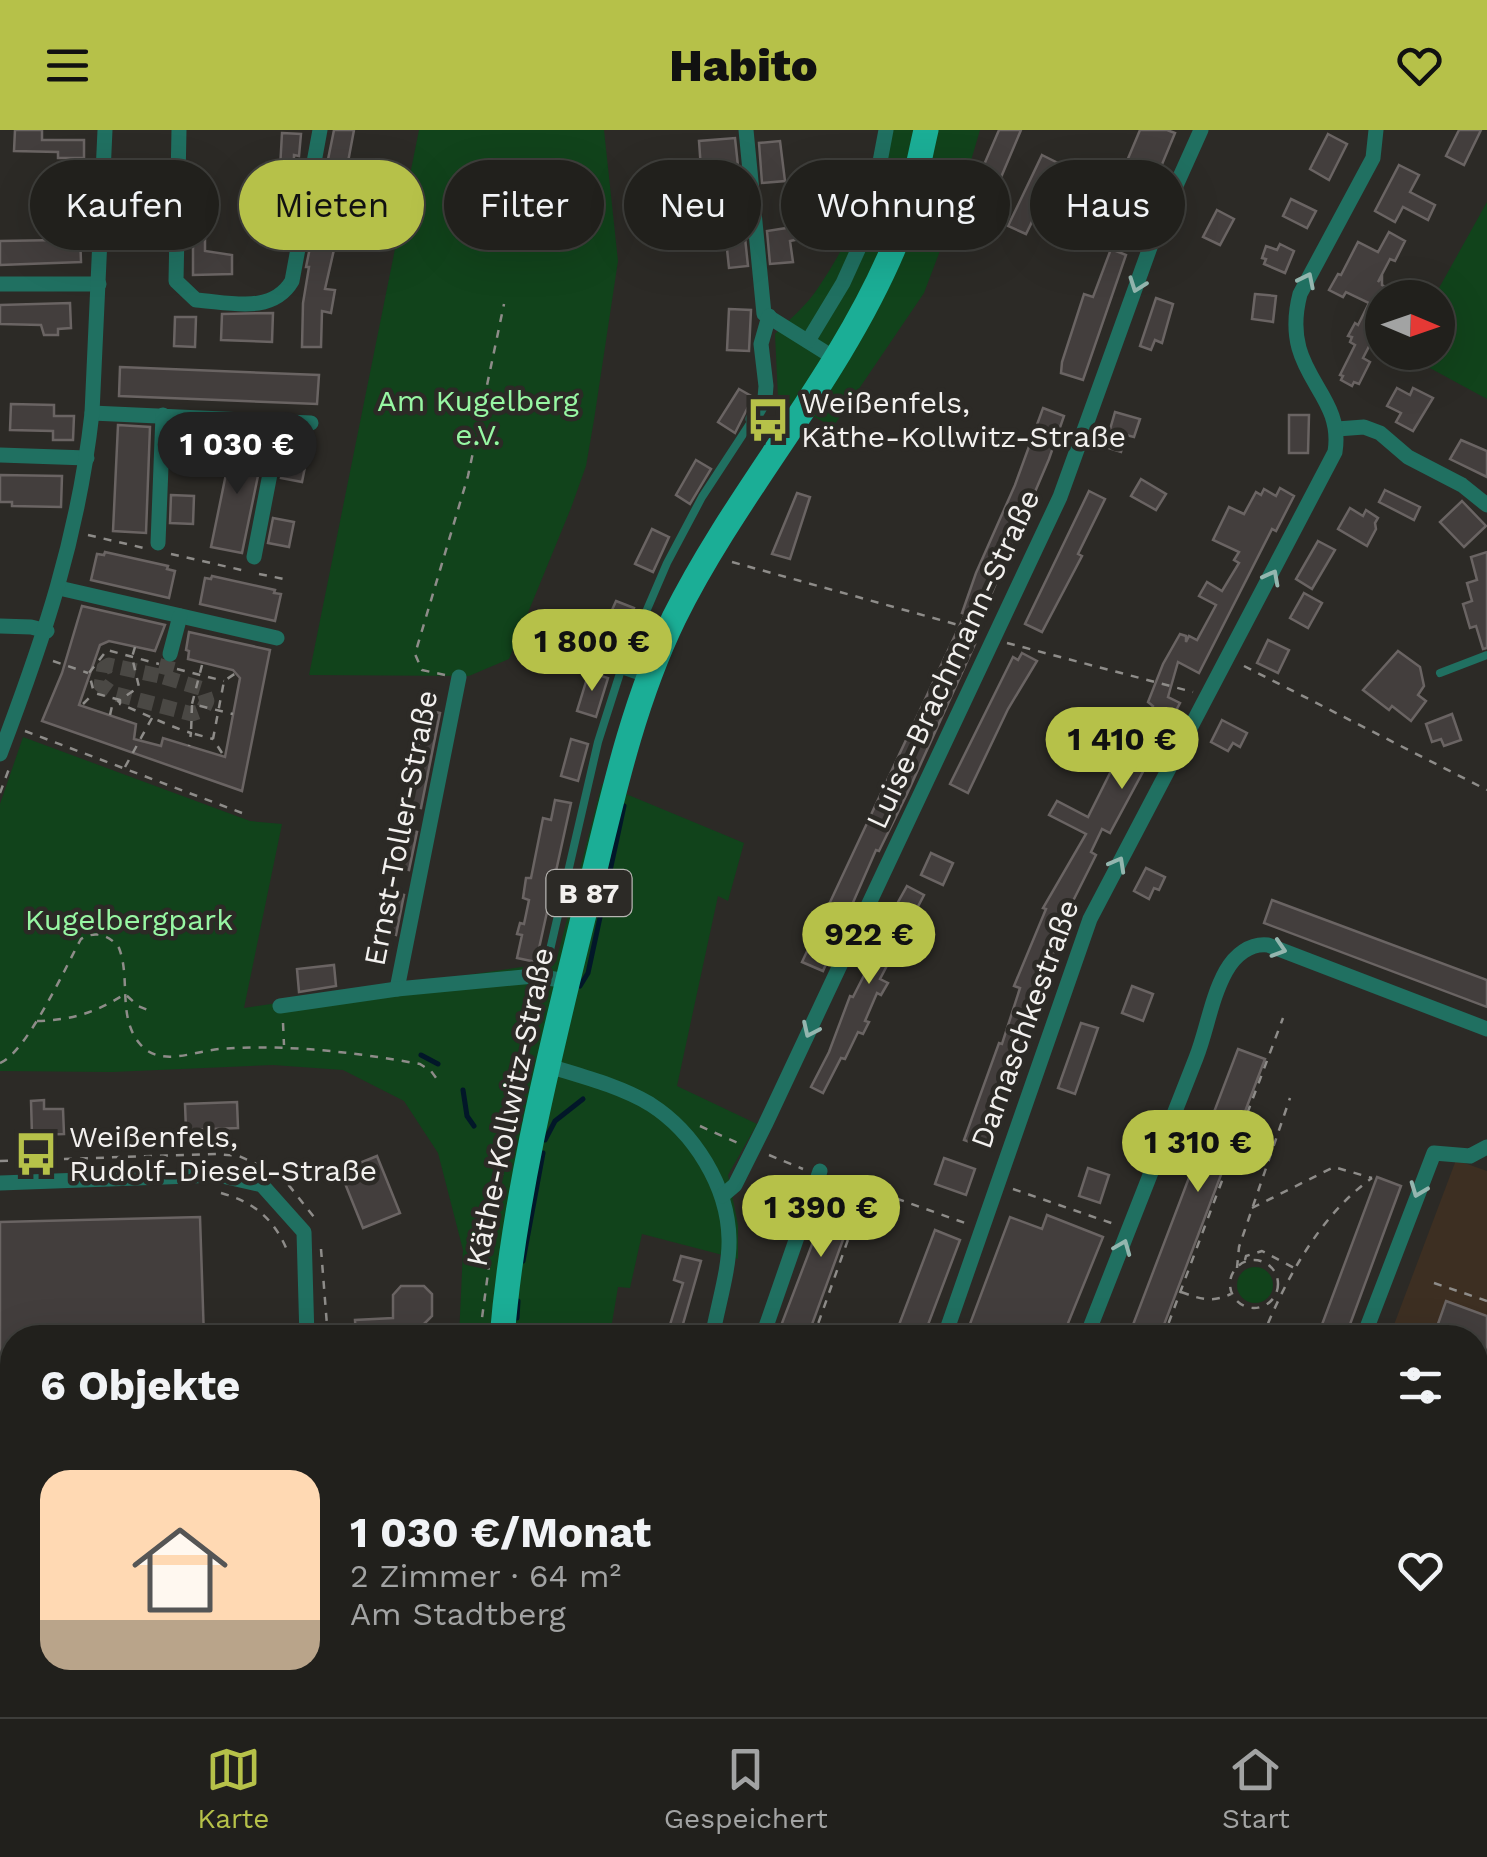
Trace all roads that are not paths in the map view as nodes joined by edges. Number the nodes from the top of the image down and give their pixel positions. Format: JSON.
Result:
{"nodes":[{"id":1,"x":105,"y":130,"type":"edge"},
{"id":2,"x":179,"y":130,"type":"edge"},
{"id":3,"x":320,"y":130,"type":"edge"},
{"id":4,"x":746,"y":130,"type":"edge"},
{"id":5,"x":886,"y":130,"type":"edge"},
{"id":6,"x":926,"y":130,"type":"edge"},
{"id":7,"x":1201,"y":130,"type":"edge"},
{"id":8,"x":1376,"y":130,"type":"edge"},
{"id":9,"x":0,"y":284,"type":"edge"},
{"id":10,"x":99,"y":284,"type":"junction"},
{"id":11,"x":769,"y":316,"type":"junction"},
{"id":12,"x":808,"y":341,"type":"junction"},
{"id":13,"x":836,"y":359,"type":"junction"},
{"id":14,"x":92,"y":413,"type":"junction"},
{"id":15,"x":163,"y":416,"type":"junction"},
{"id":16,"x":754,"y":418,"type":"joint"},
{"id":17,"x":280,"y":422,"type":"junction"},
{"id":18,"x":310,"y":422,"type":"dead end"},
{"id":19,"x":1337,"y":429,"type":"junction"},
{"id":20,"x":0,"y":455,"type":"edge"},
{"id":21,"x":88,"y":458,"type":"junction"},
{"id":22,"x":1487,"y":505,"type":"edge"},
{"id":23,"x":158,"y":543,"type":"dead end"},
{"id":24,"x":254,"y":556,"type":"dead end"},
{"id":25,"x":59,"y":588,"type":"junction"},
{"id":26,"x":180,"y":616,"type":"junction"},
{"id":27,"x":0,"y":626,"type":"edge"},
{"id":28,"x":46,"y":631,"type":"junction"},
{"id":29,"x":276,"y":638,"type":"dead end"},
{"id":30,"x":170,"y":654,"type":"tunnel mouth"},
{"id":31,"x":1487,"y":655,"type":"edge"},
{"id":32,"x":622,"y":670,"type":"junction"},
{"id":33,"x":1440,"y":672,"type":"dead end"},
{"id":34,"x":459,"y":677,"type":"road end"},
{"id":35,"x":649,"y":679,"type":"junction"},
{"id":36,"x":0,"y":754,"type":"edge"},
{"id":37,"x":556,"y":978,"type":"junction"},
{"id":38,"x":397,"y":990,"type":"junction"},
{"id":39,"x":281,"y":1012,"type":"road end"},
{"id":40,"x":1487,"y":1029,"type":"edge"},
{"id":41,"x":549,"y":1066,"type":"junction"},
{"id":42,"x":1487,"y":1147,"type":"edge"},
{"id":43,"x":819,"y":1173,"type":"road end"},
{"id":44,"x":0,"y":1183,"type":"edge"},
{"id":45,"x":722,"y":1196,"type":"junction"},
{"id":46,"x":307,"y":1325,"type":"edge"},
{"id":47,"x":503,"y":1325,"type":"edge"},
{"id":48,"x":714,"y":1325,"type":"edge"},
{"id":49,"x":766,"y":1325,"type":"edge"},
{"id":50,"x":948,"y":1325,"type":"edge"},
{"id":51,"x":1091,"y":1325,"type":"edge"},
{"id":52,"x":1369,"y":1325,"type":"edge"}],
"edges":[{"from":1,"to":10,"type":"street"},
{"from":2,"to":3,"type":"street"},
{"from":4,"to":11,"type":"street"},
{"from":5,"to":12,"type":"street"},
{"from":6,"to":13,"type":"main road","name":"Käthe-Kollwitz-Straße","number":"B 87"},
{"from":7,"to":45,"type":"street","name":"Luise-Brachmann-Straße","one_way":true},
{"from":19,"to":8,"type":"street","one_way":true},
{"from":9,"to":10,"type":"street"},
{"from":10,"to":14,"type":"street"},
{"from":11,"to":12,"type":"street"},
{"from":11,"to":16,"type":"street"},
{"from":12,"to":13,"type":"street"},
{"from":13,"to":35,"type":"main road","name":"Käthe-Kollwitz-Straße","number":"B 87"},
{"from":14,"to":15,"type":"street"},
{"from":14,"to":21,"type":"street"},
{"from":15,"to":17,"type":"street"},
{"from":15,"to":23,"type":"street"},
{"from":16,"to":32,"type":"lane"},
{"from":17,"to":18,"type":"street"},
{"from":17,"to":24,"type":"street"},
{"from":19,"to":22,"type":"street"},
{"from":50,"to":19,"type":"street","name":"Damaschkestraße","one_way":true},
{"from":20,"to":21,"type":"street"},
{"from":21,"to":25,"type":"street"},
{"from":25,"to":26,"type":"street"},
{"from":25,"to":28,"type":"street"},
{"from":26,"to":29,"type":"street"},
{"from":26,"to":30,"type":"street"},
{"from":27,"to":28,"type":"street"},
{"from":28,"to":36,"type":"street"},
{"from":31,"to":33,"type":"lane"},
{"from":32,"to":35,"type":"lane"},
{"from":32,"to":37,"type":"lane"},
{"from":34,"to":38,"type":"street","name":"Ernst-Toller-Straße"},
{"from":35,"to":37,"type":"main road","name":"Käthe-Kollwitz-Straße","number":"B 87"},
{"from":37,"to":38,"type":"street"},
{"from":37,"to":41,"type":"main road","name":"Käthe-Kollwitz-Straße","number":"B 87"},
{"from":38,"to":39,"type":"street"},
{"from":51,"to":40,"type":"street","one_way":true},
{"from":41,"to":45,"type":"street"},
{"from":41,"to":47,"type":"main road","name":"Käthe-Kollwitz-Straße","number":"B 87"},
{"from":42,"to":52,"type":"street","one_way":true},
{"from":43,"to":49,"type":"street"},
{"from":44,"to":46,"type":"street"},
{"from":45,"to":48,"type":"street"}]}
